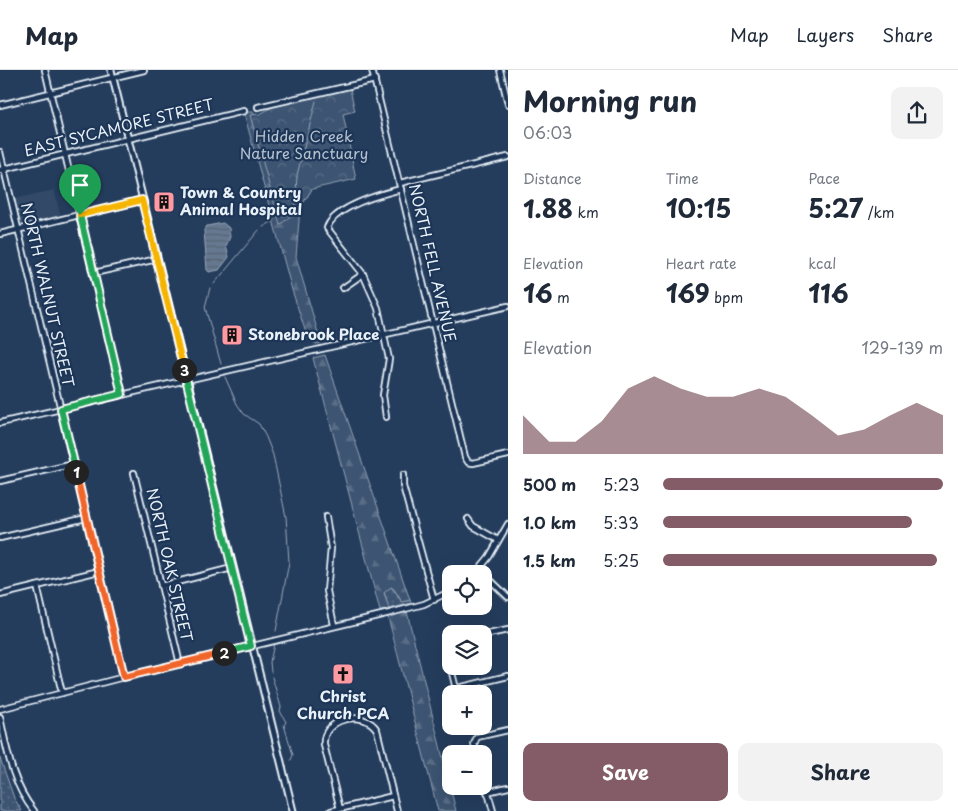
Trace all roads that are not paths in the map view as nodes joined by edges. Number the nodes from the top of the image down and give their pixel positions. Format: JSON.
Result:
{"nodes":[{"id":1,"x":45,"y":70,"type":"edge"},
{"id":2,"x":111,"y":70,"type":"edge"},
{"id":3,"x":144,"y":70,"type":"edge"},
{"id":4,"x":372,"y":70,"type":"edge"},
{"id":5,"x":500,"y":70,"type":"edge"},
{"id":6,"x":113,"y":78,"type":"junction"},
{"id":7,"x":375,"y":80,"type":"junction"},
{"id":8,"x":50,"y":93,"type":"junction"},
{"id":9,"x":508,"y":104,"type":"edge"},
{"id":10,"x":0,"y":105,"type":"edge"},
{"id":11,"x":258,"y":108,"type":"dead end"},
{"id":12,"x":244,"y":111,"type":"dead end"},
{"id":13,"x":128,"y":139,"type":"junction"},
{"id":14,"x":0,"y":152,"type":"edge"},
{"id":15,"x":65,"y":154,"type":"junction"},
{"id":16,"x":508,"y":157,"type":"edge"},
{"id":17,"x":2,"y":169,"type":"edge"},
{"id":18,"x":400,"y":183,"type":"junction"},
{"id":19,"x":401,"y":189,"type":"junction"},
{"id":20,"x":142,"y":200,"type":"junction"},
{"id":21,"x":80,"y":215,"type":"junction"},
{"id":22,"x":19,"y":230,"type":"junction"},
{"id":23,"x":0,"y":234,"type":"edge"},
{"id":24,"x":157,"y":259,"type":"junction"},
{"id":25,"x":94,"y":274,"type":"junction"},
{"id":26,"x":363,"y":274,"type":"junction"},
{"id":27,"x":343,"y":288,"type":"dead end"},
{"id":28,"x":508,"y":306,"type":"edge"},
{"id":29,"x":433,"y":323,"type":"junction"},
{"id":30,"x":385,"y":334,"type":"junction"},
{"id":31,"x":186,"y":379,"type":"junction"},
{"id":32,"x":122,"y":394,"type":"junction"},
{"id":33,"x":61,"y":409,"type":"junction"},
{"id":34,"x":386,"y":418,"type":"dead end"},
{"id":35,"x":0,"y":423,"type":"edge"},
{"id":36,"x":508,"y":455,"type":"edge"},
{"id":37,"x":74,"y":464,"type":"junction"},
{"id":38,"x":134,"y":473,"type":"dead end"},
{"id":39,"x":403,"y":475,"type":"dead end"},
{"id":40,"x":0,"y":482,"type":"edge"},
{"id":41,"x":326,"y":516,"type":"dead end"},
{"id":42,"x":86,"y":518,"type":"junction"},
{"id":43,"x":468,"y":519,"type":"dead end"},
{"id":44,"x":508,"y":524,"type":"edge"},
{"id":45,"x":0,"y":538,"type":"edge"},
{"id":46,"x":498,"y":540,"type":"junction"},
{"id":47,"x":482,"y":565,"type":"edge"},
{"id":48,"x":232,"y":568,"type":"junction"},
{"id":49,"x":99,"y":571,"type":"junction"},
{"id":50,"x":492,"y":582,"type":"edge"},
{"id":51,"x":37,"y":586,"type":"junction"},
{"id":52,"x":161,"y":586,"type":"junction"},
{"id":53,"x":0,"y":595,"type":"edge"},
{"id":54,"x":442,"y":596,"type":"edge"},
{"id":55,"x":508,"y":597,"type":"edge"},
{"id":56,"x":434,"y":600,"type":"junction"},
{"id":57,"x":334,"y":625,"type":"junction"},
{"id":58,"x":508,"y":630,"type":"edge"},
{"id":59,"x":492,"y":633,"type":"edge"},
{"id":60,"x":251,"y":646,"type":"junction"},
{"id":61,"x":180,"y":664,"type":"junction"},
{"id":62,"x":453,"y":675,"type":"edge"},
{"id":63,"x":508,"y":676,"type":"edge"},
{"id":64,"x":124,"y":677,"type":"junction"},
{"id":65,"x":62,"y":693,"type":"junction"},
{"id":66,"x":0,"y":709,"type":"edge"},
{"id":67,"x":0,"y":717,"type":"edge"},
{"id":68,"x":508,"y":730,"type":"edge"},
{"id":69,"x":476,"y":745,"type":"edge"},
{"id":70,"x":508,"y":787,"type":"edge"},
{"id":71,"x":492,"y":791,"type":"edge"},
{"id":72,"x":489,"y":795,"type":"edge"},
{"id":73,"x":393,"y":796,"type":"junction"},
{"id":74,"x":340,"y":809,"type":"junction"},
{"id":75,"x":34,"y":811,"type":"edge"},
{"id":76,"x":293,"y":811,"type":"edge"},
{"id":77,"x":331,"y":811,"type":"edge"},
{"id":78,"x":397,"y":811,"type":"edge"},
{"id":79,"x":493,"y":811,"type":"edge"}],
"edges":[{"from":1,"to":8,"type":"street"},
{"from":2,"to":6,"type":"main road"},
{"from":3,"to":6,"type":"street"},
{"from":4,"to":7,"type":"street","name":"NORTH FELL AVENUE"},
{"from":5,"to":9,"type":"street"},
{"from":6,"to":8,"type":"street"},
{"from":6,"to":13,"type":"main road"},
{"from":7,"to":11,"type":"street"},
{"from":7,"to":18,"type":"street","name":"NORTH FELL AVENUE"},
{"from":8,"to":10,"type":"street"},
{"from":8,"to":15,"type":"street"},
{"from":12,"to":13,"type":"street","name":"EAST SYCAMORE STREET"},
{"from":13,"to":15,"type":"street","name":"EAST SYCAMORE STREET"},
{"from":13,"to":20,"type":"main road"},
{"from":14,"to":17,"type":"street","name":"NORTH WALNUT STREET"},
{"from":15,"to":17,"type":"street","name":"EAST SYCAMORE STREET"},
{"from":15,"to":21,"type":"street"},
{"from":16,"to":18,"type":"street"},
{"from":17,"to":22,"type":"street","name":"NORTH WALNUT STREET"},
{"from":18,"to":19,"type":"street","name":"NORTH FELL AVENUE"},
{"from":19,"to":26,"type":"street"},
{"from":19,"to":29,"type":"street","name":"NORTH FELL AVENUE"},
{"from":20,"to":21,"type":"street"},
{"from":20,"to":24,"type":"main road"},
{"from":21,"to":22,"type":"street"},
{"from":21,"to":25,"type":"street"},
{"from":22,"to":23,"type":"street"},
{"from":22,"to":33,"type":"street","name":"NORTH WALNUT STREET"},
{"from":24,"to":25,"type":"street"},
{"from":24,"to":31,"type":"main road"},
{"from":25,"to":32,"type":"street"},
{"from":26,"to":27,"type":"street"},
{"from":26,"to":30,"type":"street"},
{"from":28,"to":29,"type":"street"},
{"from":29,"to":30,"type":"street"},
{"from":29,"to":36,"type":"street","name":"NORTH FELL AVENUE"},
{"from":30,"to":31,"type":"street"},
{"from":30,"to":34,"type":"street"},
{"from":31,"to":32,"type":"street"},
{"from":31,"to":48,"type":"main road"},
{"from":32,"to":33,"type":"street"},
{"from":33,"to":35,"type":"street"},
{"from":33,"to":37,"type":"street","name":"NORTH WALNUT STREET"},
{"from":37,"to":40,"type":"street"},
{"from":37,"to":42,"type":"street","name":"NORTH WALNUT STREET"},
{"from":38,"to":52,"type":"street","name":"NORTH OAK STREET"},
{"from":39,"to":56,"type":"street"},
{"from":41,"to":57,"type":"street"},
{"from":42,"to":45,"type":"street"},
{"from":42,"to":49,"type":"street","name":"NORTH WALNUT STREET"},
{"from":43,"to":46,"type":"street"},
{"from":44,"to":46,"type":"street"},
{"from":46,"to":47,"type":"street"},
{"from":48,"to":52,"type":"street"},
{"from":48,"to":60,"type":"main road"},
{"from":49,"to":51,"type":"street"},
{"from":49,"to":64,"type":"street","name":"NORTH WALNUT STREET"},
{"from":50,"to":55,"type":"street"},
{"from":51,"to":53,"type":"street"},
{"from":51,"to":65,"type":"street"},
{"from":52,"to":61,"type":"street","name":"NORTH OAK STREET"},
{"from":54,"to":56,"type":"street"},
{"from":56,"to":57,"type":"street"},
{"from":57,"to":60,"type":"street"},
{"from":58,"to":59,"type":"street"},
{"from":60,"to":61,"type":"street"},
{"from":60,"to":76,"type":"main road"},
{"from":61,"to":64,"type":"street"},
{"from":62,"to":63,"type":"street"},
{"from":64,"to":65,"type":"street"},
{"from":65,"to":66,"type":"street"},
{"from":67,"to":75,"type":"street"},
{"from":68,"to":69,"type":"street"},
{"from":70,"to":71,"type":"street"},
{"from":72,"to":79,"type":"street"},
{"from":73,"to":74,"type":"street"},
{"from":73,"to":74,"type":"street"},
{"from":73,"to":78,"type":"street"},
{"from":74,"to":77,"type":"street"}]}
